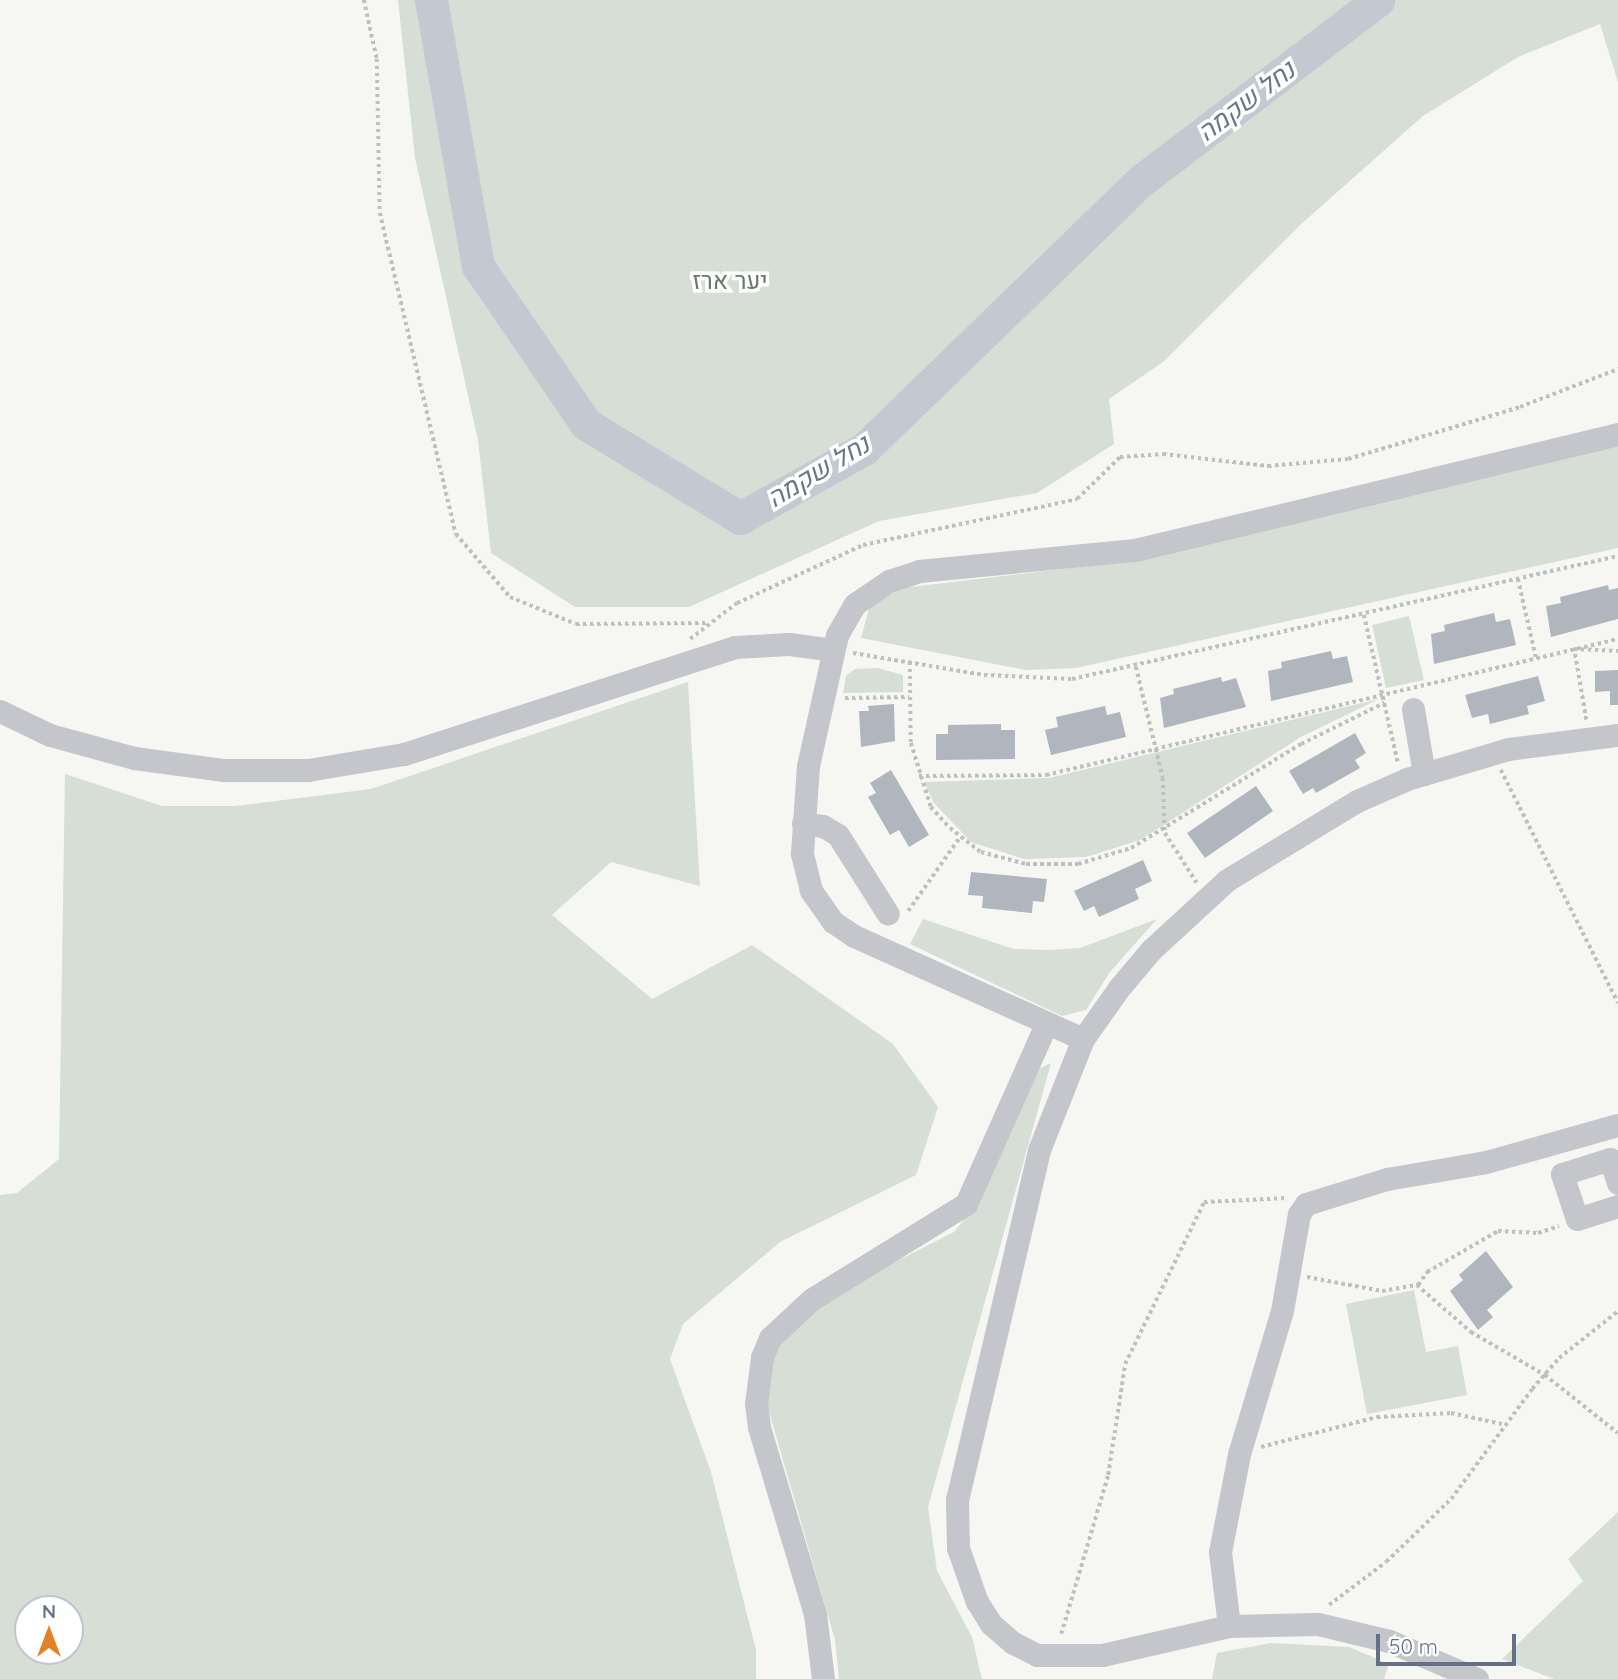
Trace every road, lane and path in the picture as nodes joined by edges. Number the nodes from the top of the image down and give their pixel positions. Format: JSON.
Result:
{"nodes":[{"id":1,"x":363,"y":0,"type":"edge"},
{"id":2,"x":1618,"y":369,"type":"edge"},
{"id":3,"x":1618,"y":434,"type":"edge"},
{"id":4,"x":1618,"y":556,"type":"edge"},
{"id":5,"x":1518,"y":579,"type":"junction"},
{"id":6,"x":1364,"y":615,"type":"junction"},
{"id":7,"x":708,"y":623,"type":"junction"},
{"id":8,"x":1618,"y":639,"type":"edge"},
{"id":9,"x":688,"y":641,"type":"dead end"},
{"id":10,"x":1574,"y":649,"type":"junction"},
{"id":11,"x":833,"y":650,"type":"junction"},
{"id":12,"x":1618,"y":651,"type":"edge"},
{"id":13,"x":1536,"y":657,"type":"junction"},
{"id":14,"x":909,"y":662,"type":"junction"},
{"id":15,"x":1136,"y":667,"type":"junction"},
{"id":16,"x":1382,"y":694,"type":"junction"},
{"id":17,"x":909,"y":697,"type":"junction"},
{"id":18,"x":822,"y":698,"type":"junction"},
{"id":19,"x":1384,"y":703,"type":"junction"},
{"id":20,"x":1413,"y":709,"type":"dead end"},
{"id":21,"x":0,"y":710,"type":"edge"},
{"id":22,"x":1618,"y":735,"type":"edge"},
{"id":23,"x":1588,"y":736,"type":"junction"},
{"id":24,"x":1156,"y":748,"type":"junction"},
{"id":25,"x":1493,"y":753,"type":"junction"},
{"id":26,"x":919,"y":776,"type":"junction"},
{"id":27,"x":1413,"y":778,"type":"junction"},
{"id":28,"x":803,"y":823,"type":"junction"},
{"id":29,"x":1164,"y":831,"type":"junction"},
{"id":30,"x":960,"y":837,"type":"junction"},
{"id":31,"x":1206,"y":898,"type":"junction"},
{"id":32,"x":896,"y":915,"type":"joint"},
{"id":33,"x":1618,"y":1003,"type":"edge"},
{"id":34,"x":1046,"y":1024,"type":"junction"},
{"id":35,"x":1083,"y":1039,"type":"junction"},
{"id":36,"x":1609,"y":1127,"type":"edge"},
{"id":37,"x":1610,"y":1158,"type":"junction"},
{"id":38,"x":1618,"y":1183,"type":"edge"},
{"id":39,"x":1319,"y":1197,"type":"junction"},
{"id":40,"x":1618,"y":1206,"type":"edge"},
{"id":41,"x":1577,"y":1219,"type":"junction"},
{"id":42,"x":1289,"y":1274,"type":"junction"},
{"id":43,"x":1417,"y":1285,"type":"junction"},
{"id":44,"x":1618,"y":1311,"type":"edge"},
{"id":45,"x":1545,"y":1375,"type":"junction"},
{"id":46,"x":1502,"y":1424,"type":"junction"},
{"id":47,"x":1618,"y":1433,"type":"edge"},
{"id":48,"x":1239,"y":1454,"type":"junction"},
{"id":49,"x":1297,"y":1625,"type":"junction"},
{"id":50,"x":1229,"y":1626,"type":"junction"},
{"id":51,"x":1055,"y":1656,"type":"junction"},
{"id":52,"x":823,"y":1679,"type":"edge"},
{"id":53,"x":1477,"y":1679,"type":"edge"}],
"edges":[{"from":1,"to":7,"type":"path"},
{"from":2,"to":7,"type":"path"},
{"from":3,"to":11,"type":"street"},
{"from":4,"to":5,"type":"path"},
{"from":5,"to":6,"type":"path"},
{"from":5,"to":13,"type":"path"},
{"from":6,"to":15,"type":"path"},
{"from":6,"to":16,"type":"path"},
{"from":7,"to":9,"type":"path"},
{"from":8,"to":10,"type":"path"},
{"from":10,"to":12,"type":"path"},
{"from":10,"to":13,"type":"path"},
{"from":10,"to":23,"type":"path"},
{"from":11,"to":14,"type":"path"},
{"from":11,"to":18,"type":"street"},
{"from":11,"to":21,"type":"street"},
{"from":13,"to":16,"type":"path"},
{"from":14,"to":15,"type":"path"},
{"from":14,"to":17,"type":"path"},
{"from":15,"to":24,"type":"path"},
{"from":16,"to":19,"type":"path"},
{"from":16,"to":24,"type":"path"},
{"from":17,"to":18,"type":"path"},
{"from":17,"to":26,"type":"path"},
{"from":18,"to":28,"type":"street"},
{"from":19,"to":27,"type":"path"},
{"from":19,"to":29,"type":"path"},
{"from":20,"to":27,"type":"street"},
{"from":22,"to":23,"type":"street"},
{"from":23,"to":25,"type":"street"},
{"from":24,"to":26,"type":"path"},
{"from":24,"to":29,"type":"path"},
{"from":25,"to":27,"type":"street"},
{"from":25,"to":33,"type":"path"},
{"from":26,"to":30,"type":"path"},
{"from":27,"to":31,"type":"street"},
{"from":28,"to":32,"type":"street"},
{"from":28,"to":34,"type":"street"},
{"from":29,"to":30,"type":"path"},
{"from":29,"to":31,"type":"path"},
{"from":30,"to":32,"type":"path"},
{"from":31,"to":35,"type":"street"},
{"from":34,"to":35,"type":"street"},
{"from":34,"to":52,"type":"street"},
{"from":35,"to":51,"type":"street"},
{"from":36,"to":37,"type":"street"},
{"from":36,"to":39,"type":"street"},
{"from":37,"to":38,"type":"street"},
{"from":37,"to":41,"type":"street"},
{"from":39,"to":42,"type":"street"},
{"from":39,"to":51,"type":"path"},
{"from":40,"to":41,"type":"street"},
{"from":41,"to":43,"type":"path"},
{"from":42,"to":43,"type":"path"},
{"from":42,"to":48,"type":"street"},
{"from":43,"to":45,"type":"path"},
{"from":44,"to":45,"type":"path"},
{"from":45,"to":46,"type":"path"},
{"from":45,"to":47,"type":"path"},
{"from":46,"to":48,"type":"path"},
{"from":46,"to":49,"type":"path"},
{"from":48,"to":50,"type":"street"},
{"from":49,"to":50,"type":"street"},
{"from":49,"to":53,"type":"street"},
{"from":50,"to":51,"type":"street"}]}
